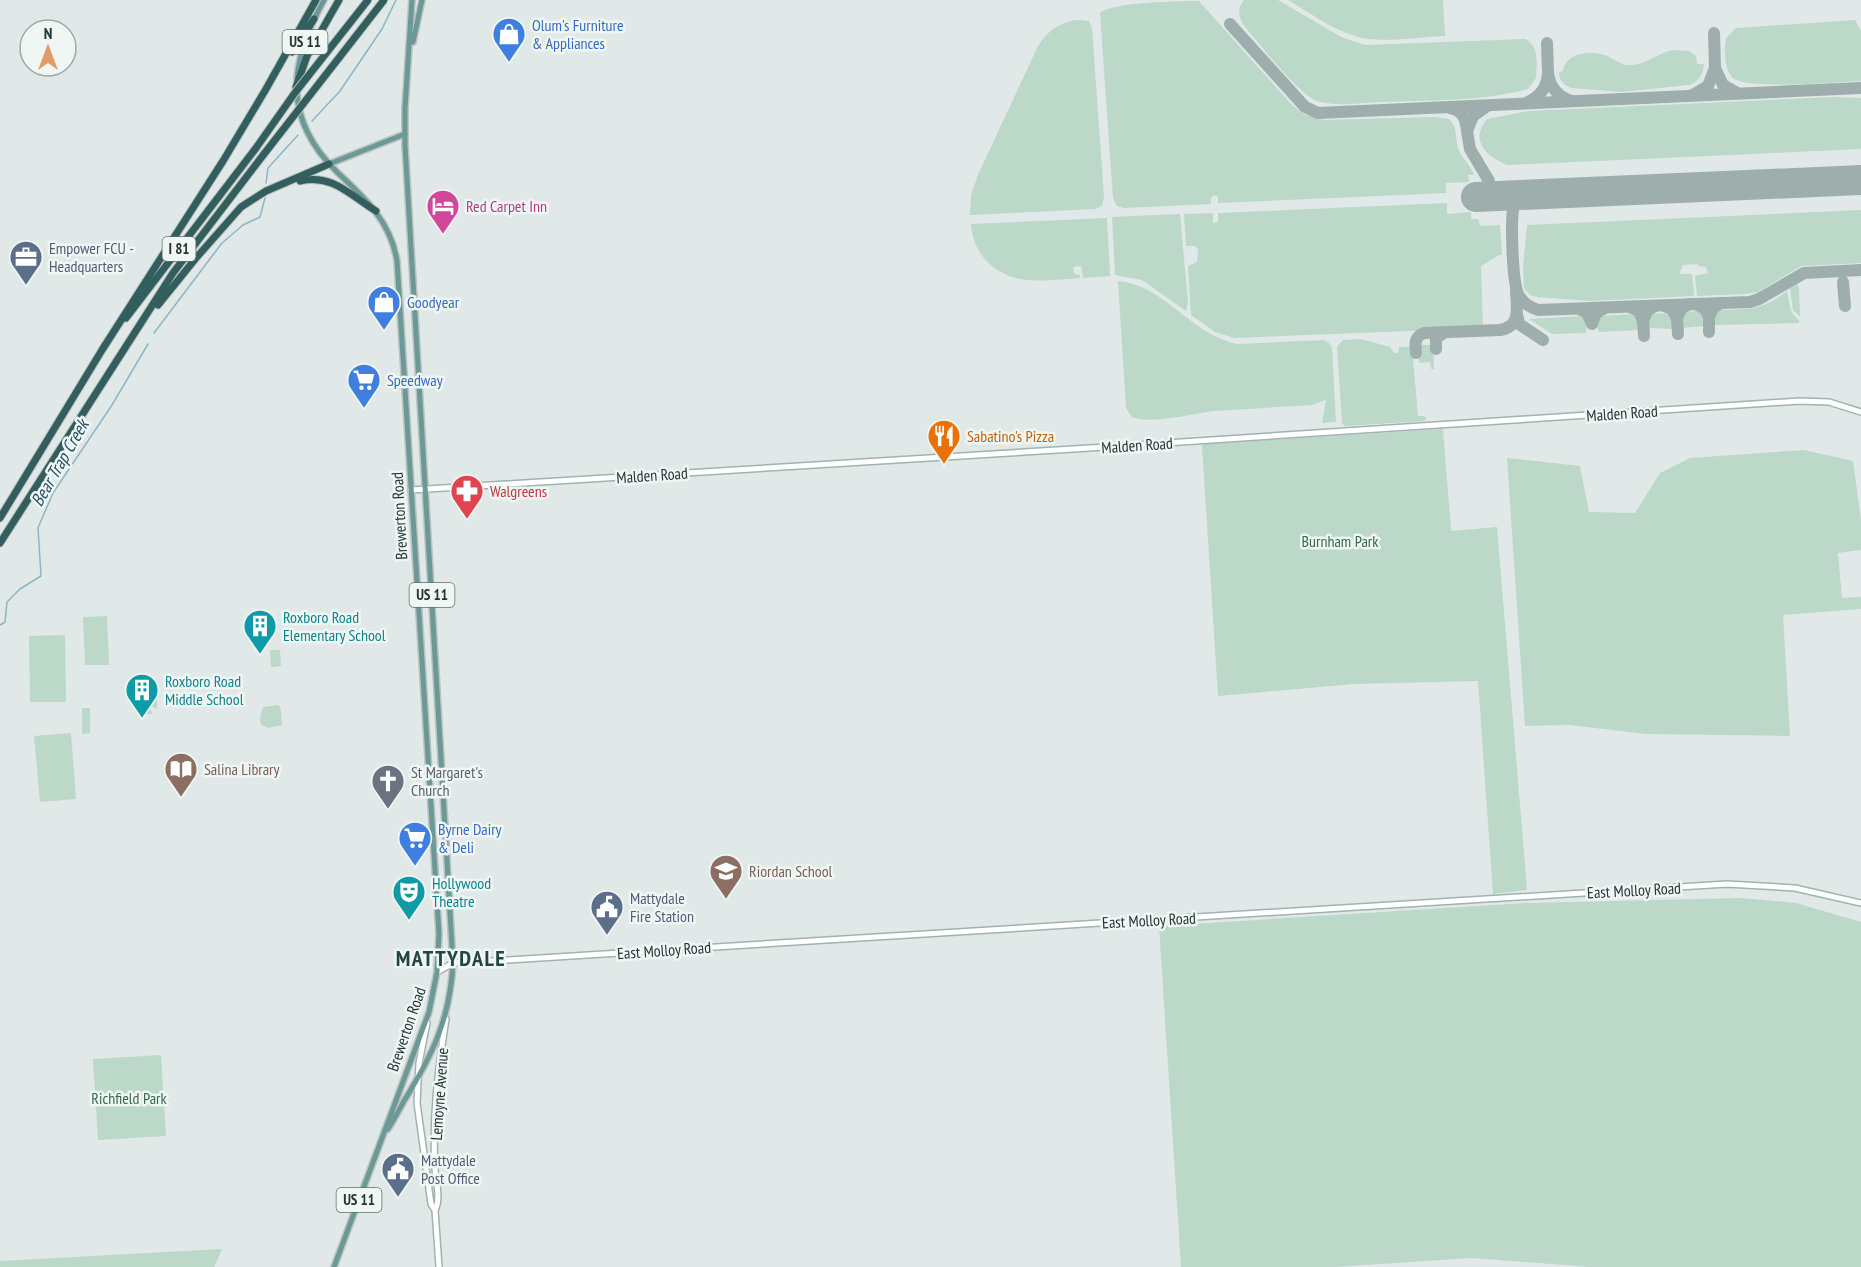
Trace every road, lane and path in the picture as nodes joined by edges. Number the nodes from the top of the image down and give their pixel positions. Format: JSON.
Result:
{"nodes":[{"id":1,"x":316,"y":0,"type":"edge"},
{"id":2,"x":324,"y":0,"type":"edge"},
{"id":3,"x":339,"y":0,"type":"edge"},
{"id":4,"x":368,"y":0,"type":"edge"},
{"id":5,"x":384,"y":0,"type":"edge"},
{"id":6,"x":412,"y":0,"type":"edge"},
{"id":7,"x":422,"y":0,"type":"edge"},
{"id":8,"x":314,"y":19,"type":"junction"},
{"id":9,"x":408,"y":64,"type":"junction"},
{"id":10,"x":296,"y":87,"type":"junction"},
{"id":11,"x":266,"y":89,"type":"junction"},
{"id":12,"x":405,"y":135,"type":"junction"},
{"id":13,"x":329,"y":164,"type":"junction"},
{"id":14,"x":280,"y":185,"type":"junction"},
{"id":15,"x":376,"y":211,"type":"junction"},
{"id":16,"x":134,"y":335,"type":"junction"},
{"id":17,"x":102,"y":350,"type":"junction"},
{"id":18,"x":1861,"y":412,"type":"edge"},
{"id":19,"x":425,"y":489,"type":"junction"},
{"id":20,"x":411,"y":490,"type":"junction"},
{"id":21,"x":0,"y":518,"type":"edge"},
{"id":22,"x":0,"y":543,"type":"edge"},
{"id":23,"x":1861,"y":903,"type":"edge"},
{"id":24,"x":453,"y":963,"type":"junction"},
{"id":25,"x":437,"y":972,"type":"junction"},
{"id":26,"x":429,"y":1012,"type":"junction"},
{"id":27,"x":447,"y":1012,"type":"junction"},
{"id":28,"x":418,"y":1080,"type":"junction"},
{"id":29,"x":385,"y":1133,"type":"junction"},
{"id":30,"x":435,"y":1210,"type":"junction"},
{"id":31,"x":334,"y":1267,"type":"edge"},
{"id":32,"x":439,"y":1267,"type":"edge"}],
"edges":[{"from":1,"to":11,"type":"highway"},
{"from":2,"to":8,"type":"main road","name":"Brewerton Road","number":"US 11"},
{"from":3,"to":10,"type":"highway"},
{"from":4,"to":17,"type":"highway","number":"I 81","bridge":true},
{"from":5,"to":16,"type":"highway","number":"I 81","bridge":true},
{"from":6,"to":9,"type":"main road","name":"Brewerton Road","number":"US 11"},
{"from":7,"to":9,"type":"main road"},
{"from":8,"to":10,"type":"main road","name":"Brewerton Road","number":"US 11"},
{"from":8,"to":11,"type":"highway"},
{"from":9,"to":12,"type":"main road","name":"Brewerton Road","number":"US 11"},
{"from":10,"to":13,"type":"main road","name":"Brewerton Road","number":"US 11"},
{"from":11,"to":17,"type":"highway"},
{"from":12,"to":13,"type":"main road"},
{"from":12,"to":19,"type":"main road","name":"Brewerton Road","number":"US 11"},
{"from":13,"to":14,"type":"highway"},
{"from":13,"to":15,"type":"main road","name":"Brewerton Road","number":"US 11"},
{"from":14,"to":15,"type":"highway"},
{"from":14,"to":16,"type":"highway"},
{"from":15,"to":20,"type":"main road","name":"Brewerton Road","number":"US 11"},
{"from":16,"to":22,"type":"highway","number":"I 81"},
{"from":17,"to":21,"type":"highway","number":"I 81"},
{"from":18,"to":19,"type":"street","name":"Malden Road"},
{"from":19,"to":20,"type":"street","name":"Malden Road"},
{"from":19,"to":24,"type":"main road","name":"Brewerton Road","number":"US 11"},
{"from":20,"to":25,"type":"main road","name":"Brewerton Road","number":"US 11"},
{"from":23,"to":24,"type":"street","name":"East Molloy Road"},
{"from":24,"to":25,"type":"street","name":"East Molloy Road"},
{"from":24,"to":27,"type":"main road","name":"Brewerton Road","number":"US 11"},
{"from":25,"to":26,"type":"main road","name":"Brewerton Road","number":"US 11"},
{"from":26,"to":28,"type":"street","name":"Lemoyne Avenue"},
{"from":26,"to":29,"type":"main road","name":"Brewerton Road","number":"US 11"},
{"from":27,"to":28,"type":"main road","name":"Brewerton Road","number":"US 11"},
{"from":27,"to":30,"type":"street","name":"Lemoyne Avenue"},
{"from":28,"to":29,"type":"main road","name":"Brewerton Road","number":"US 11"},
{"from":28,"to":30,"type":"street","name":"Lemoyne Avenue"},
{"from":29,"to":31,"type":"main road","name":"Brewerton Road","number":"US 11"},
{"from":30,"to":32,"type":"street","name":"Lemoyne Avenue"}]}
